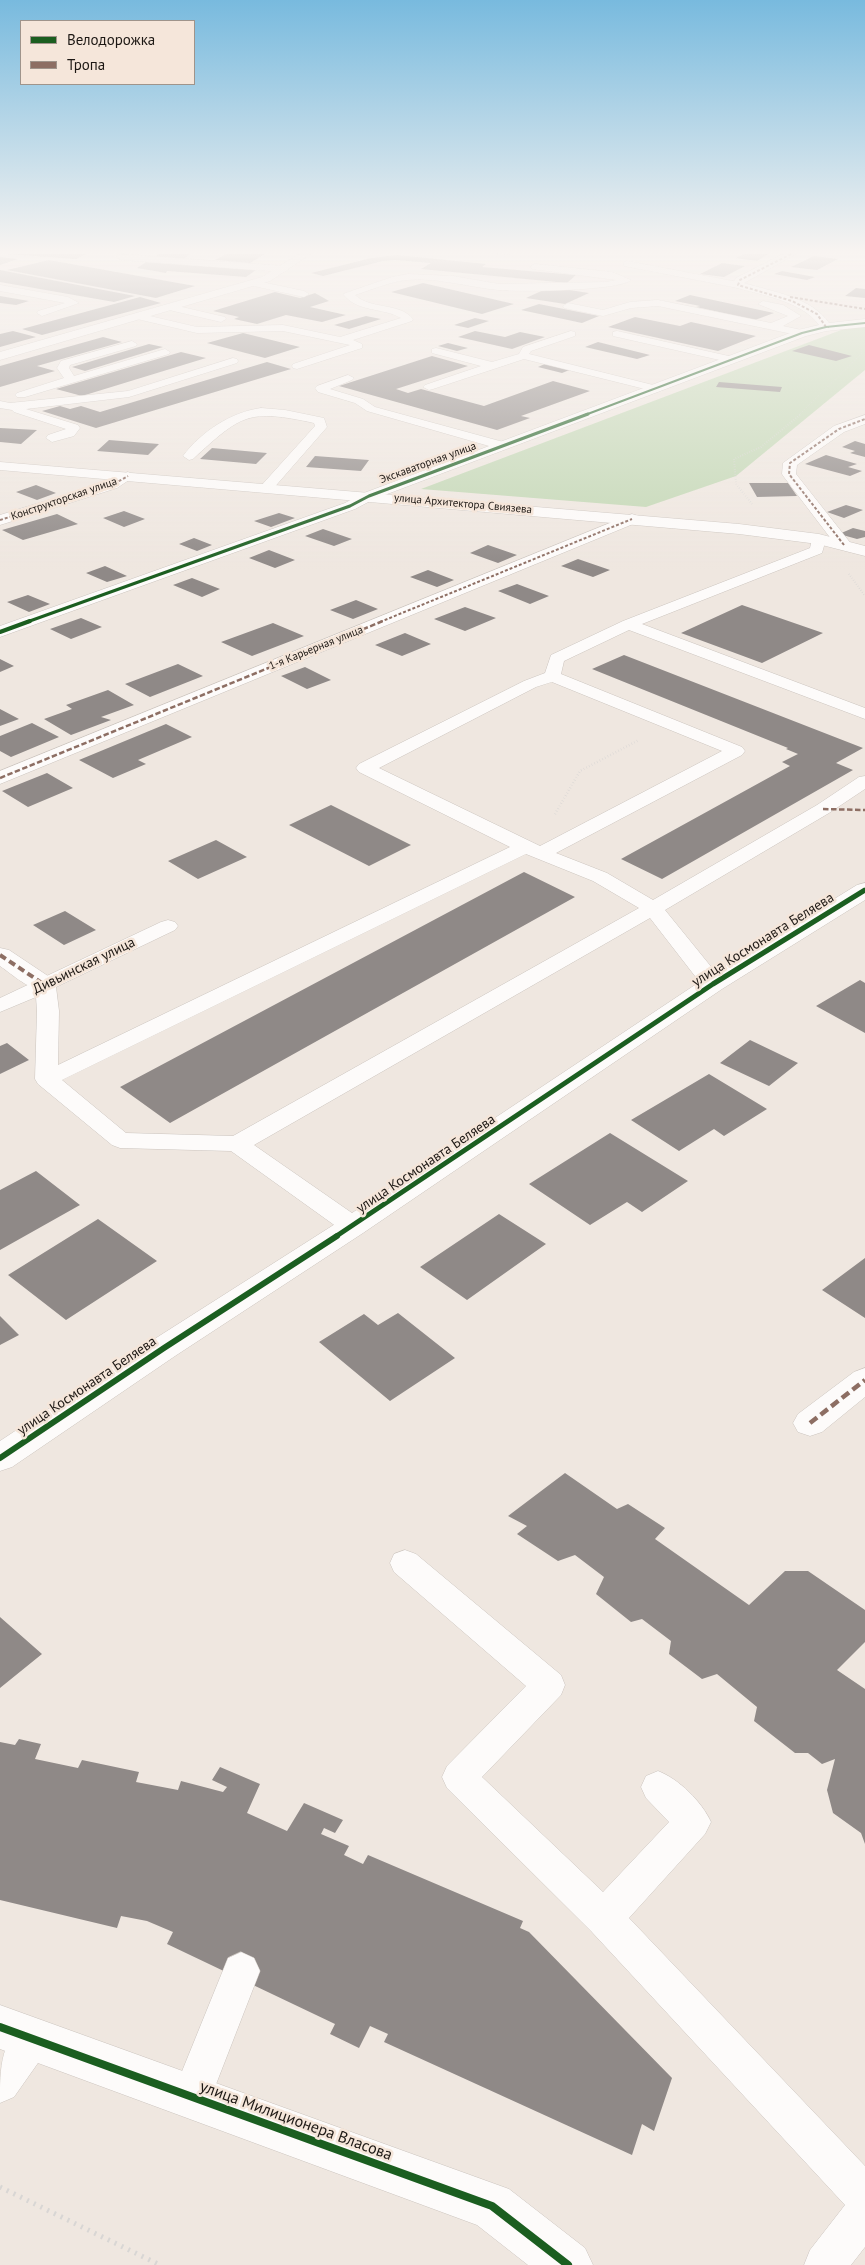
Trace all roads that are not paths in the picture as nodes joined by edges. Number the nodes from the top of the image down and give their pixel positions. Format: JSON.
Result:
{"nodes":[{"id":1,"x":77,"y":360,"type":"edge"},
{"id":2,"x":139,"y":360,"type":"edge"},
{"id":3,"x":316,"y":360,"type":"edge"},
{"id":4,"x":469,"y":360,"type":"edge"},
{"id":5,"x":512,"y":360,"type":"edge"},
{"id":6,"x":538,"y":360,"type":"edge"},
{"id":7,"x":733,"y":360,"type":"edge"},
{"id":8,"x":233,"y":361,"type":"dead end"},
{"id":9,"x":297,"y":366,"type":"dead end"},
{"id":10,"x":493,"y":366,"type":"junction"},
{"id":11,"x":348,"y":378,"type":"dead end"},
{"id":12,"x":71,"y":380,"type":"junction"},
{"id":13,"x":429,"y":387,"type":"dead end"},
{"id":14,"x":657,"y":389,"type":"junction"},
{"id":15,"x":3,"y":404,"type":"edge"},
{"id":16,"x":865,"y":419,"type":"edge"},
{"id":17,"x":52,"y":438,"type":"dead end"},
{"id":18,"x":503,"y":446,"type":"junction"},
{"id":19,"x":189,"y":456,"type":"dead end"},
{"id":20,"x":0,"y":466,"type":"edge"},
{"id":21,"x":128,"y":476,"type":"junction"},
{"id":22,"x":267,"y":487,"type":"junction"},
{"id":23,"x":369,"y":496,"type":"junction"},
{"id":24,"x":632,"y":519,"type":"junction"},
{"id":25,"x":0,"y":520,"type":"edge"},
{"id":26,"x":818,"y":539,"type":"junction"},
{"id":27,"x":844,"y":545,"type":"junction"},
{"id":28,"x":865,"y":551,"type":"edge"},
{"id":29,"x":628,"y":624,"type":"junction"},
{"id":30,"x":0,"y":632,"type":"edge"},
{"id":31,"x":552,"y":676,"type":"junction"},
{"id":32,"x":865,"y":714,"type":"edge"},
{"id":33,"x":0,"y":778,"type":"edge"},
{"id":34,"x":865,"y":781,"type":"edge"},
{"id":35,"x":533,"y":850,"type":"junction"},
{"id":36,"x":865,"y":890,"type":"edge"},
{"id":37,"x":653,"y":908,"type":"junction"},
{"id":38,"x":168,"y":926,"type":"dead end"},
{"id":39,"x":0,"y":955,"type":"edge"},
{"id":40,"x":713,"y":984,"type":"junction"},
{"id":41,"x":45,"y":985,"type":"junction"},
{"id":42,"x":0,"y":1006,"type":"edge"},
{"id":43,"x":46,"y":1079,"type":"junction"},
{"id":44,"x":238,"y":1144,"type":"junction"},
{"id":45,"x":353,"y":1226,"type":"junction"},
{"id":46,"x":865,"y":1380,"type":"edge"},
{"id":47,"x":810,"y":1423,"type":"dead end"},
{"id":48,"x":0,"y":1458,"type":"edge"},
{"id":49,"x":405,"y":1563,"type":"dead end"},
{"id":50,"x":658,"y":1787,"type":"dead end"},
{"id":51,"x":604,"y":1918,"type":"junction"},
{"id":52,"x":241,"y":1971,"type":"dead end"},
{"id":53,"x":16,"y":2033,"type":"edge"},
{"id":54,"x":0,"y":2083,"type":"edge"},
{"id":55,"x":192,"y":2096,"type":"junction"},
{"id":56,"x":865,"y":2196,"type":"edge"},
{"id":57,"x":865,"y":2212,"type":"edge"},
{"id":58,"x":568,"y":2265,"type":"edge"},
{"id":59,"x":825,"y":2265,"type":"edge"}],
"edges":[{"from":1,"to":12,"type":"lane"},
{"from":2,"to":12,"type":"lane"},
{"from":3,"to":9,"type":"lane"},
{"from":4,"to":10,"type":"lane"},
{"from":5,"to":10,"type":"lane"},
{"from":6,"to":14,"type":"lane"},
{"from":7,"to":14,"type":"street","name":"Экскаваторная улица"},
{"from":8,"to":15,"type":"lane"},
{"from":10,"to":13,"type":"lane"},
{"from":11,"to":18,"type":"lane"},
{"from":12,"to":15,"type":"lane"},
{"from":14,"to":18,"type":"street","name":"Экскаваторная улица"},
{"from":15,"to":17,"type":"lane"},
{"from":16,"to":27,"type":"street"},
{"from":18,"to":23,"type":"street","name":"Экскаваторная улица"},
{"from":19,"to":22,"type":"lane"},
{"from":20,"to":21,"type":"street","name":"улица Архитектора Свиязева"},
{"from":21,"to":22,"type":"street","name":"улица Архитектора Свиязева"},
{"from":21,"to":25,"type":"street","name":"Конструкторская улица"},
{"from":22,"to":23,"type":"street","name":"улица Архитектора Свиязева"},
{"from":23,"to":24,"type":"street","name":"улица Архитектора Свиязева"},
{"from":23,"to":30,"type":"street","name":"Экскаваторная улица"},
{"from":24,"to":26,"type":"street","name":"улица Архитектора Свиязева"},
{"from":24,"to":33,"type":"street","name":"1-я Карьерная улица"},
{"from":26,"to":27,"type":"street","name":"улица Архитектора Свиязева"},
{"from":26,"to":29,"type":"lane"},
{"from":27,"to":28,"type":"street","name":"улица Архитектора Свиязева"},
{"from":29,"to":31,"type":"lane"},
{"from":29,"to":32,"type":"lane"},
{"from":31,"to":35,"type":"lane"},
{"from":31,"to":35,"type":"lane"},
{"from":34,"to":37,"type":"lane"},
{"from":35,"to":37,"type":"lane"},
{"from":35,"to":43,"type":"lane"},
{"from":36,"to":40,"type":"street","name":"улица Космонавта Беляева"},
{"from":37,"to":40,"type":"lane"},
{"from":37,"to":44,"type":"lane"},
{"from":38,"to":41,"type":"lane","name":"Дивьинская улица"},
{"from":39,"to":41,"type":"street"},
{"from":40,"to":45,"type":"street","name":"улица Космонавта Беляева"},
{"from":41,"to":42,"type":"lane","name":"Дивьинская улица"},
{"from":41,"to":43,"type":"lane"},
{"from":43,"to":44,"type":"lane"},
{"from":44,"to":45,"type":"lane"},
{"from":45,"to":48,"type":"street","name":"улица Космонавта Беляева"},
{"from":46,"to":47,"type":"street"},
{"from":49,"to":51,"type":"lane"},
{"from":50,"to":51,"type":"lane"},
{"from":51,"to":56,"type":"lane"},
{"from":52,"to":55,"type":"lane"},
{"from":53,"to":54,"type":"lane"},
{"from":53,"to":55,"type":"street","name":"улица Милиционера Власова"},
{"from":55,"to":58,"type":"street","name":"улица Милиционера Власова"},
{"from":57,"to":59,"type":"lane"}]}
